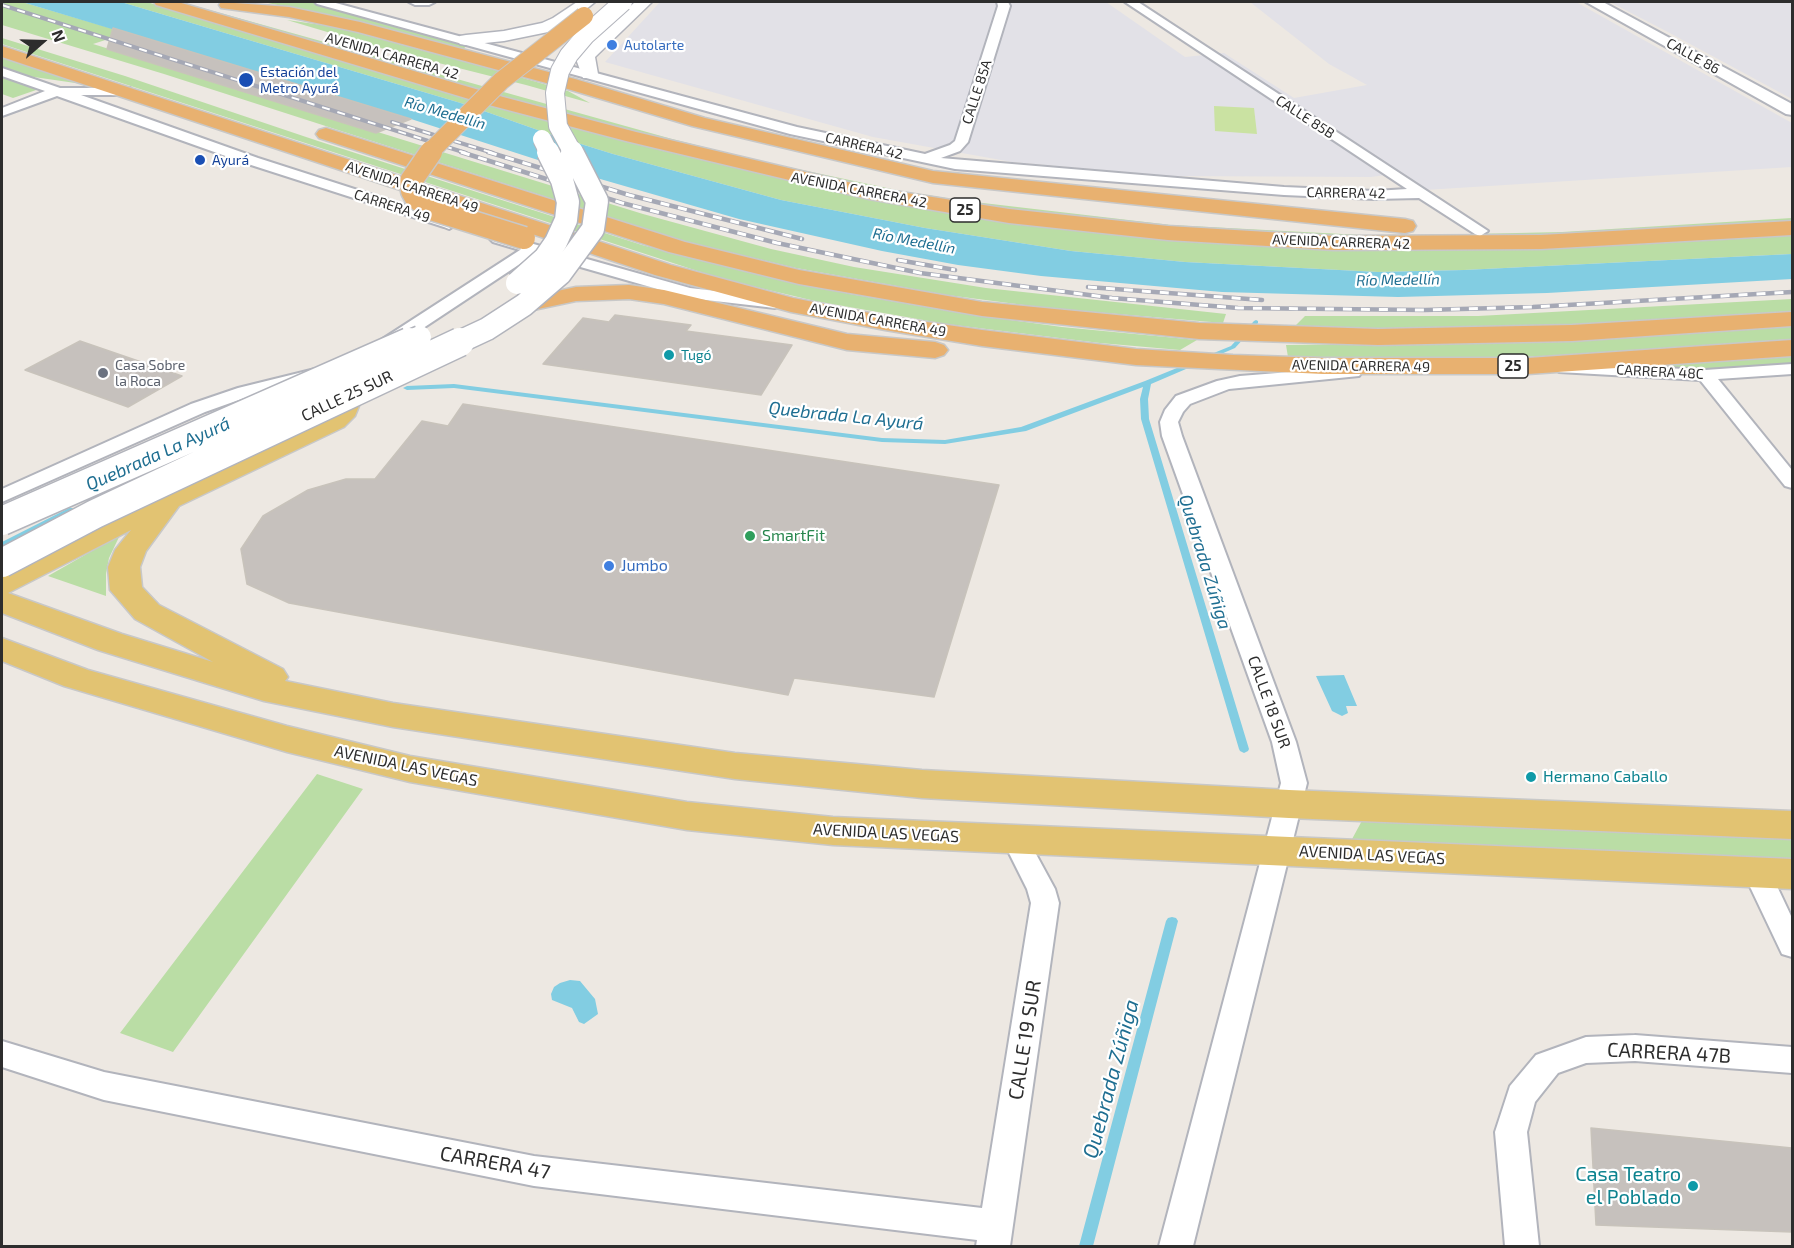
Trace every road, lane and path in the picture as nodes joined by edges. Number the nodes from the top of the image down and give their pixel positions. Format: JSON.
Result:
{"nodes":[{"id":1,"x":162,"y":2,"type":"edge"},
{"id":2,"x":206,"y":2,"type":"edge"},
{"id":3,"x":321,"y":2,"type":"edge"},
{"id":4,"x":415,"y":2,"type":"edge"},
{"id":5,"x":429,"y":2,"type":"edge"},
{"id":6,"x":604,"y":2,"type":"edge"},
{"id":7,"x":623,"y":2,"type":"edge"},
{"id":8,"x":644,"y":2,"type":"edge"},
{"id":9,"x":1003,"y":2,"type":"edge"},
{"id":10,"x":1131,"y":2,"type":"edge"},
{"id":11,"x":1593,"y":2,"type":"edge"},
{"id":12,"x":586,"y":9,"type":"edge"},
{"id":13,"x":559,"y":22,"type":"junction"},
{"id":14,"x":2,"y":30,"type":"edge"},
{"id":15,"x":23,"y":36,"type":"dead end"},
{"id":16,"x":466,"y":40,"type":"junction"},
{"id":17,"x":600,"y":42,"type":"junction"},
{"id":18,"x":2,"y":51,"type":"edge"},
{"id":19,"x":2,"y":72,"type":"edge"},
{"id":20,"x":589,"y":74,"type":"junction"},
{"id":21,"x":124,"y":91,"type":"junction"},
{"id":22,"x":55,"y":92,"type":"junction"},
{"id":23,"x":1792,"y":110,"type":"edge"},
{"id":24,"x":2,"y":112,"type":"edge"},
{"id":25,"x":304,"y":127,"type":"dead end"},
{"id":26,"x":924,"y":159,"type":"junction"},
{"id":27,"x":987,"y":169,"type":"junction"},
{"id":28,"x":1422,"y":193,"type":"junction"},
{"id":29,"x":1081,"y":194,"type":"junction"},
{"id":30,"x":1792,"y":214,"type":"edge"},
{"id":31,"x":1792,"y":228,"type":"edge"},
{"id":32,"x":1452,"y":231,"type":"junction"},
{"id":33,"x":1480,"y":231,"type":"junction"},
{"id":34,"x":528,"y":244,"type":"junction"},
{"id":35,"x":524,"y":305,"type":"junction"},
{"id":36,"x":791,"y":305,"type":"junction"},
{"id":37,"x":1792,"y":319,"type":"edge"},
{"id":38,"x":1792,"y":348,"type":"edge"},
{"id":39,"x":1075,"y":350,"type":"junction"},
{"id":40,"x":1528,"y":366,"type":"junction"},
{"id":41,"x":1407,"y":367,"type":"junction"},
{"id":42,"x":1792,"y":369,"type":"edge"},
{"id":43,"x":1705,"y":375,"type":"junction"},
{"id":44,"x":296,"y":378,"type":"junction"},
{"id":45,"x":99,"y":479,"type":"junction"},
{"id":46,"x":1792,"y":482,"type":"edge"},
{"id":47,"x":2,"y":496,"type":"edge"},
{"id":48,"x":169,"y":501,"type":"junction"},
{"id":49,"x":2,"y":505,"type":"edge"},
{"id":50,"x":2,"y":521,"type":"edge"},
{"id":51,"x":2,"y":563,"type":"edge"},
{"id":52,"x":2,"y":585,"type":"edge"},
{"id":53,"x":2,"y":602,"type":"edge"},
{"id":54,"x":2,"y":650,"type":"edge"},
{"id":55,"x":320,"y":701,"type":"junction"},
{"id":56,"x":1289,"y":804,"type":"junction"},
{"id":57,"x":1792,"y":825,"type":"edge"},
{"id":58,"x":1015,"y":839,"type":"junction"},
{"id":59,"x":1276,"y":851,"type":"junction"},
{"id":60,"x":1775,"y":873,"type":"edge"},
{"id":61,"x":1792,"y":946,"type":"edge"},
{"id":62,"x":2,"y":1054,"type":"edge"},
{"id":63,"x":1792,"y":1060,"type":"edge"},
{"id":64,"x":995,"y":1236,"type":"edge"},
{"id":65,"x":1176,"y":1246,"type":"edge"},
{"id":66,"x":1522,"y":1246,"type":"edge"}],
"edges":[{"from":1,"to":31,"type":"highway","name":"AVENIDA CARRERA 42","number":"25"},
{"from":2,"to":29,"type":"highway"},
{"from":2,"to":32,"type":"highway","name":"AVENIDA CARRERA 42","number":"25"},
{"from":3,"to":16,"type":"street","name":"CARRERA 42"},
{"from":4,"to":5,"type":"street"},
{"from":6,"to":12,"type":"main road"},
{"from":7,"to":35,"type":"main road","name":"CALLE 25 SUR","bridge":true},
{"from":8,"to":17,"type":"main road"},
{"from":9,"to":26,"type":"street","name":"CALLE 85A"},
{"from":10,"to":28,"type":"street","name":"CALLE 85B"},
{"from":11,"to":23,"type":"street","name":"CALLE 86"},
{"from":12,"to":13,"type":"main road"},
{"from":12,"to":34,"type":"highway","bridge":true},
{"from":12,"to":45,"type":"main road","name":"CALLE 25 SUR","bridge":true},
{"from":13,"to":16,"type":"main road"},
{"from":13,"to":17,"type":"main road"},
{"from":14,"to":15,"type":"highway"},
{"from":16,"to":20,"type":"street","name":"CARRERA 42"},
{"from":17,"to":20,"type":"main road"},
{"from":18,"to":21,"type":"highway","name":"AVENIDA CARRERA 49","number":"25"},
{"from":19,"to":22,"type":"street","name":"CARRERA 49"},
{"from":20,"to":26,"type":"street","name":"CARRERA 42"},
{"from":21,"to":22,"type":"street"},
{"from":21,"to":36,"type":"highway","name":"AVENIDA CARRERA 49","number":"25"},
{"from":22,"to":24,"type":"street"},
{"from":22,"to":34,"type":"street","name":"CARRERA 49"},
{"from":25,"to":37,"type":"highway","name":"AVENIDA CARRERA 49","number":"25"},
{"from":26,"to":27,"type":"street","name":"CARRERA 42"},
{"from":27,"to":28,"type":"street","name":"CARRERA 42"},
{"from":27,"to":29,"type":"highway"},
{"from":28,"to":33,"type":"street","name":"CALLE 85B"},
{"from":29,"to":32,"type":"highway"},
{"from":30,"to":33,"type":"highway","name":"AVENIDA CARRERA 42","number":"25"},
{"from":32,"to":33,"type":"highway","name":"AVENIDA CARRERA 42","number":"25"},
{"from":34,"to":36,"type":"highway"},
{"from":34,"to":44,"type":"street","name":"CALLE 25 SUR"},
{"from":35,"to":39,"type":"highway"},
{"from":35,"to":51,"type":"main road","name":"CALLE 25 SUR","bridge":true},
{"from":36,"to":39,"type":"highway","name":"AVENIDA CARRERA 49","number":"25"},
{"from":38,"to":40,"type":"highway","name":"AVENIDA CARRERA 49","number":"25"},
{"from":39,"to":41,"type":"highway","name":"AVENIDA CARRERA 49","number":"25"},
{"from":40,"to":41,"type":"highway","name":"AVENIDA CARRERA 49","number":"25"},
{"from":40,"to":43,"type":"street","name":"CARRERA 48C"},
{"from":41,"to":56,"type":"street","name":"CALLE 18 SUR"},
{"from":42,"to":43,"type":"street","name":"CARRERA 48C"},
{"from":43,"to":46,"type":"street"},
{"from":44,"to":47,"type":"street","name":"CALLE 25 SUR"},
{"from":44,"to":48,"type":"main road"},
{"from":45,"to":49,"type":"main road","bridge":true},
{"from":45,"to":50,"type":"main road","name":"CALLE 25 SUR","bridge":true},
{"from":48,"to":52,"type":"main road"},
{"from":48,"to":55,"type":"main road"},
{"from":53,"to":55,"type":"main road"},
{"from":54,"to":58,"type":"main road","name":"AVENIDA LAS VEGAS"},
{"from":55,"to":56,"type":"main road"},
{"from":56,"to":57,"type":"main road"},
{"from":56,"to":59,"type":"street","name":"CALLE 18 SUR"},
{"from":58,"to":59,"type":"main road","name":"AVENIDA LAS VEGAS"},
{"from":58,"to":64,"type":"street","name":"CALLE 19 SUR"},
{"from":59,"to":60,"type":"main road","name":"AVENIDA LAS VEGAS"},
{"from":59,"to":65,"type":"street"},
{"from":60,"to":61,"type":"street"},
{"from":62,"to":64,"type":"street","name":"CARRERA 47"},
{"from":63,"to":66,"type":"street","name":"CARRERA 47B"}]}
